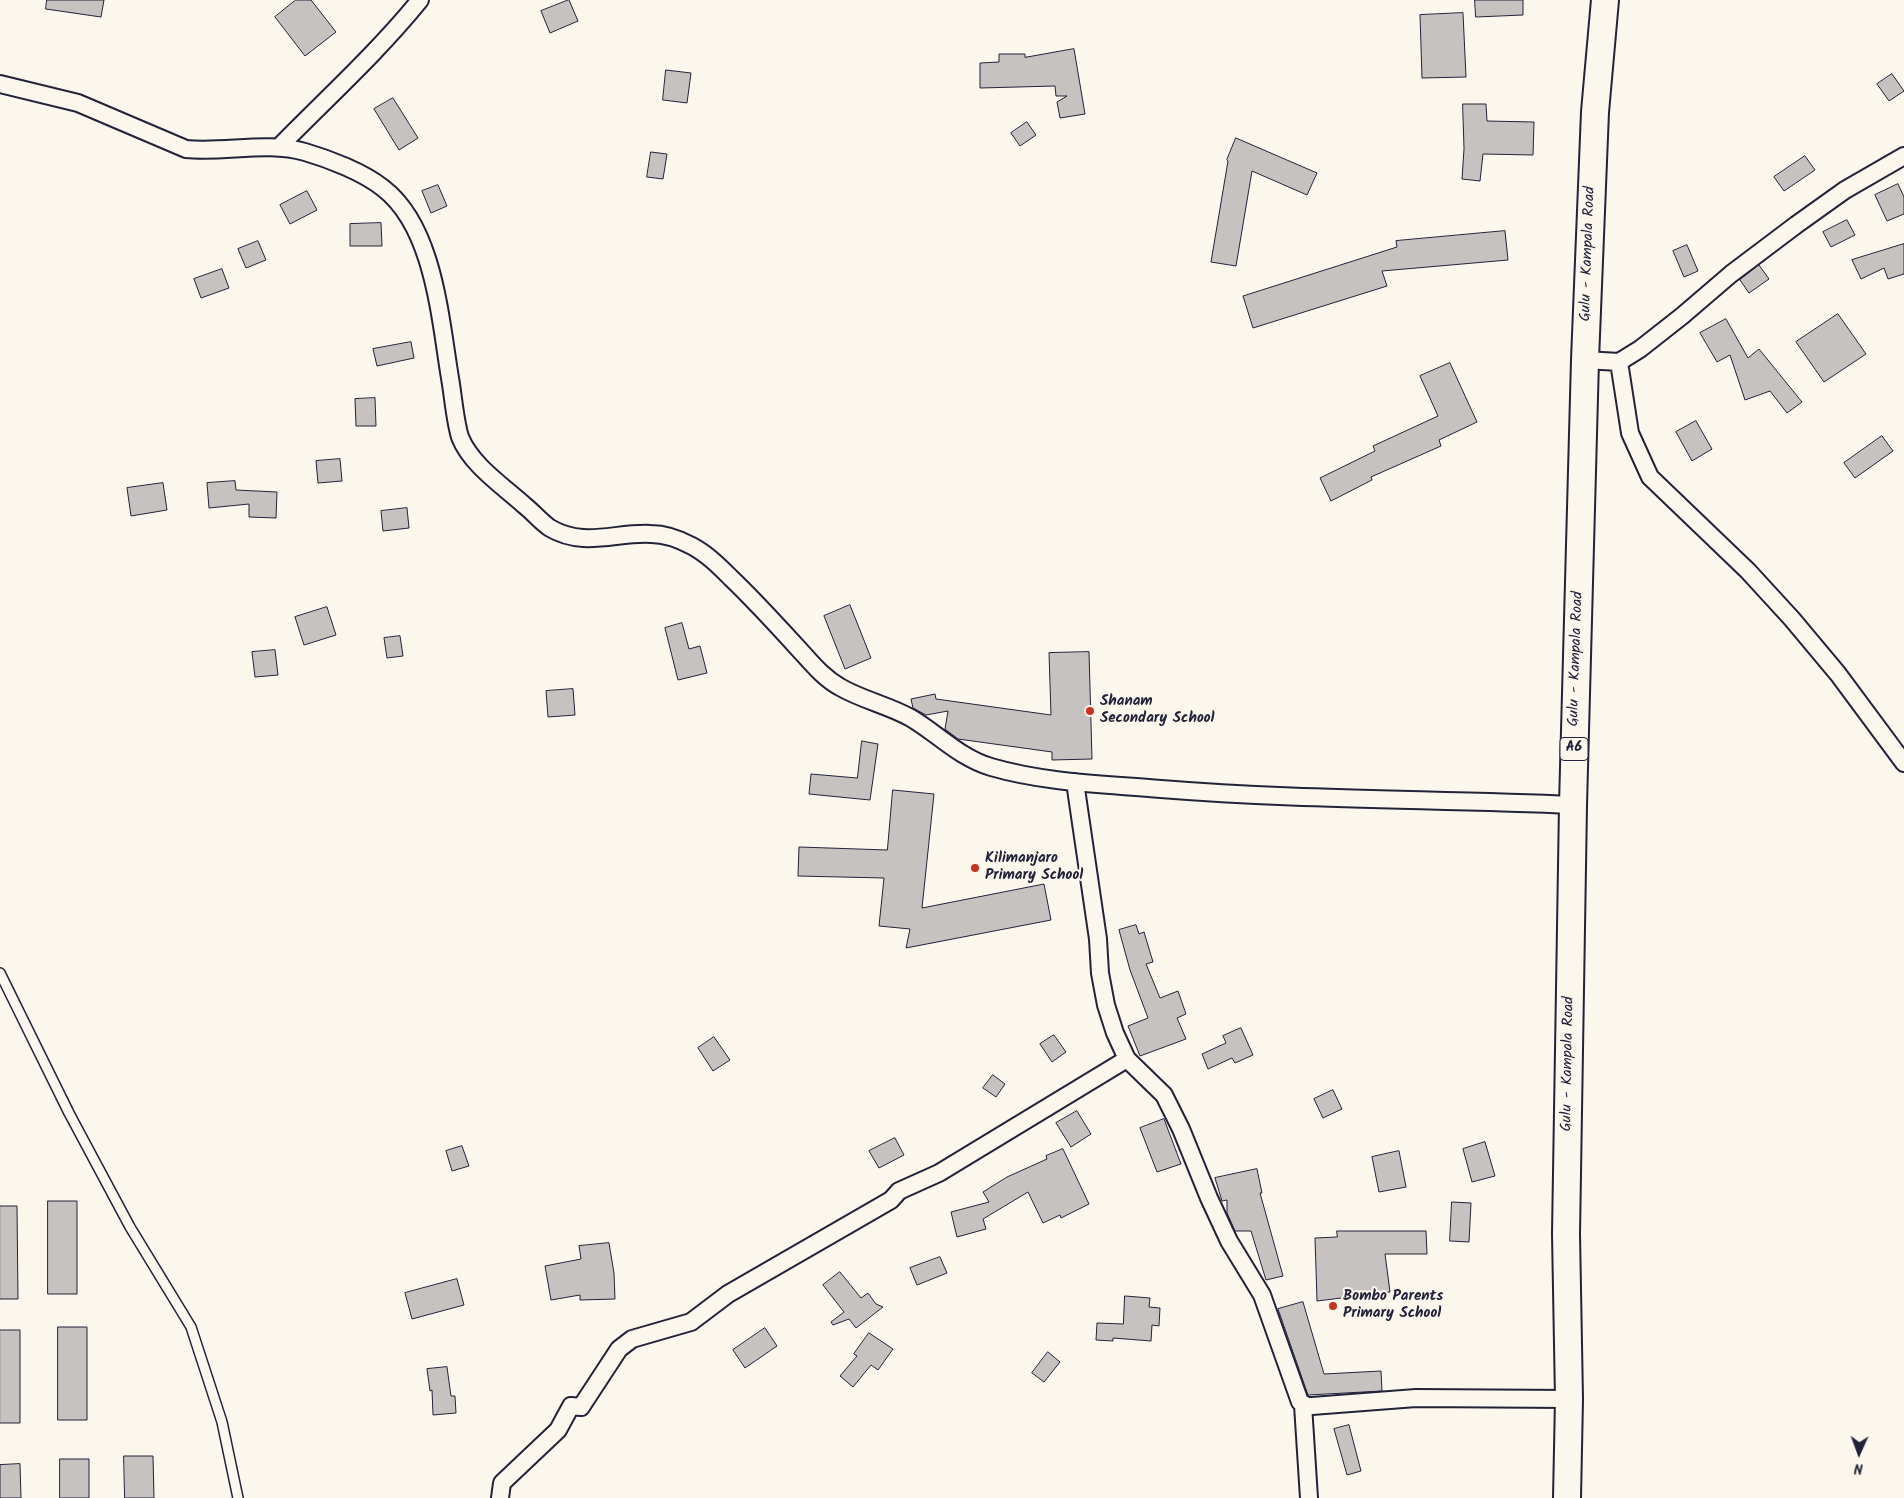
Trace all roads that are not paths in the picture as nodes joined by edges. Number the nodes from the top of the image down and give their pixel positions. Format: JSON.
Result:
{"nodes":[{"id":1,"x":420,"y":0,"type":"edge"},
{"id":2,"x":1606,"y":0,"type":"edge"},
{"id":3,"x":0,"y":84,"type":"edge"},
{"id":4,"x":280,"y":146,"type":"junction"},
{"id":5,"x":1904,"y":156,"type":"edge"},
{"id":6,"x":1585,"y":360,"type":"junction"},
{"id":7,"x":1619,"y":362,"type":"junction"},
{"id":8,"x":1904,"y":763,"type":"edge"},
{"id":9,"x":1074,"y":782,"type":"junction"},
{"id":10,"x":1573,"y":805,"type":"junction"},
{"id":11,"x":0,"y":973,"type":"edge"},
{"id":12,"x":1127,"y":1059,"type":"junction"},
{"id":13,"x":1569,"y":1399,"type":"junction"},
{"id":14,"x":1303,"y":1405,"type":"junction"},
{"id":15,"x":238,"y":1498,"type":"edge"},
{"id":16,"x":500,"y":1498,"type":"edge"},
{"id":17,"x":1309,"y":1498,"type":"edge"},
{"id":18,"x":1567,"y":1498,"type":"edge"}],
"edges":[{"from":1,"to":4,"type":"street"},
{"from":2,"to":6,"type":"main road","name":"Gulu - Kampala Road","number":"A6"},
{"from":3,"to":4,"type":"street"},
{"from":4,"to":9,"type":"street"},
{"from":5,"to":7,"type":"street"},
{"from":6,"to":7,"type":"street"},
{"from":6,"to":10,"type":"main road","name":"Gulu - Kampala Road","number":"A6"},
{"from":7,"to":8,"type":"street"},
{"from":9,"to":10,"type":"street"},
{"from":9,"to":12,"type":"street"},
{"from":10,"to":13,"type":"main road","name":"Gulu - Kampala Road","number":"A6"},
{"from":11,"to":15,"type":"lane"},
{"from":12,"to":14,"type":"street"},
{"from":12,"to":16,"type":"street"},
{"from":13,"to":14,"type":"street"},
{"from":13,"to":18,"type":"main road","name":"Gulu - Kampala Road","number":"A6"},
{"from":14,"to":17,"type":"street"}]}
